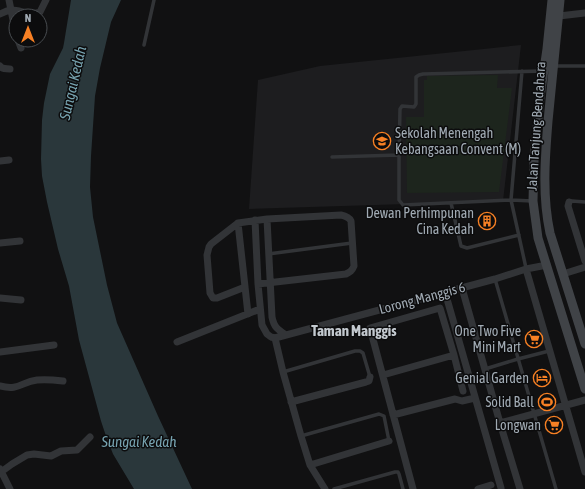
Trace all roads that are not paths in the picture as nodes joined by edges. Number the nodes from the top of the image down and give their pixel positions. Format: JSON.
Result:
{"nodes":[{"id":1,"x":154,"y":0,"type":"edge"},
{"id":2,"x":552,"y":0,"type":"edge"},
{"id":3,"x":560,"y":0,"type":"edge"},
{"id":4,"x":585,"y":13,"type":"edge"},
{"id":5,"x":559,"y":16,"type":"junction"},
{"id":6,"x":144,"y":45,"type":"dead end"},
{"id":7,"x":0,"y":66,"type":"edge"},
{"id":8,"x":554,"y":66,"type":"junction"},
{"id":9,"x":585,"y":66,"type":"edge"},
{"id":10,"x":10,"y":70,"type":"dead end"},
{"id":11,"x":522,"y":71,"type":"junction"},
{"id":12,"x":544,"y":71,"type":"junction"},
{"id":13,"x":399,"y":155,"type":"junction"},
{"id":14,"x":332,"y":157,"type":"dead end"},
{"id":15,"x":9,"y":160,"type":"dead end"},
{"id":16,"x":0,"y":161,"type":"edge"},
{"id":17,"x":511,"y":200,"type":"junction"},
{"id":18,"x":533,"y":201,"type":"junction"},
{"id":19,"x":451,"y":202,"type":"junction"},
{"id":20,"x":569,"y":202,"type":"joint"},
{"id":21,"x":585,"y":202,"type":"edge"},
{"id":22,"x":267,"y":219,"type":"junction"},
{"id":23,"x":254,"y":220,"type":"junction"},
{"id":24,"x":238,"y":223,"type":"junction"},
{"id":25,"x":519,"y":235,"type":"junction"},
{"id":26,"x":20,"y":241,"type":"dead end"},
{"id":27,"x":0,"y":243,"type":"edge"},
{"id":28,"x":352,"y":243,"type":"junction"},
{"id":29,"x":268,"y":254,"type":"junction"},
{"id":30,"x":585,"y":261,"type":"edge"},
{"id":31,"x":547,"y":265,"type":"junction"},
{"id":32,"x":585,"y":268,"type":"edge"},
{"id":33,"x":526,"y":270,"type":"junction"},
{"id":34,"x":563,"y":274,"type":"junction"},
{"id":35,"x":495,"y":279,"type":"junction"},
{"id":36,"x":270,"y":283,"type":"junction"},
{"id":37,"x":258,"y":284,"type":"junction"},
{"id":38,"x":244,"y":287,"type":"junction"},
{"id":39,"x":462,"y":288,"type":"junction"},
{"id":40,"x":445,"y":292,"type":"junction"},
{"id":41,"x":0,"y":298,"type":"edge"},
{"id":42,"x":21,"y":300,"type":"dead end"},
{"id":43,"x":260,"y":309,"type":"junction"},
{"id":44,"x":248,"y":314,"type":"junction"},
{"id":45,"x":286,"y":335,"type":"junction"},
{"id":46,"x":275,"y":338,"type":"junction"},
{"id":47,"x":177,"y":342,"type":"dead end"},
{"id":48,"x":585,"y":344,"type":"edge"},
{"id":49,"x":54,"y":345,"type":"dead end"},
{"id":50,"x":549,"y":351,"type":"junction"},
{"id":51,"x":0,"y":352,"type":"edge"},
{"id":52,"x":454,"y":355,"type":"junction"},
{"id":53,"x":518,"y":359,"type":"junction"},
{"id":54,"x":485,"y":369,"type":"junction"},
{"id":55,"x":283,"y":372,"type":"junction"},
{"id":56,"x":383,"y":375,"type":"junction"},
{"id":57,"x":370,"y":377,"type":"joint"},
{"id":58,"x":63,"y":381,"type":"dead end"},
{"id":59,"x":0,"y":386,"type":"edge"},
{"id":60,"x":472,"y":388,"type":"junction"},
{"id":61,"x":585,"y":389,"type":"edge"},
{"id":62,"x":463,"y":391,"type":"junction"},
{"id":63,"x":455,"y":398,"type":"junction"},
{"id":64,"x":475,"y":398,"type":"junction"},
{"id":65,"x":585,"y":400,"type":"edge"},
{"id":66,"x":291,"y":402,"type":"junction"},
{"id":67,"x":565,"y":405,"type":"junction"},
{"id":68,"x":533,"y":414,"type":"junction"},
{"id":69,"x":393,"y":415,"type":"junction"},
{"id":70,"x":500,"y":423,"type":"junction"},
{"id":71,"x":301,"y":436,"type":"junction"},
{"id":72,"x":90,"y":437,"type":"dead end"},
{"id":73,"x":389,"y":441,"type":"joint"},
{"id":74,"x":310,"y":465,"type":"junction"},
{"id":75,"x":1,"y":471,"type":"edge"},
{"id":76,"x":585,"y":472,"type":"edge"},
{"id":77,"x":491,"y":485,"type":"dead end"},
{"id":78,"x":501,"y":488,"type":"edge"},
{"id":79,"x":10,"y":489,"type":"edge"},
{"id":80,"x":326,"y":489,"type":"edge"},
{"id":81,"x":334,"y":489,"type":"edge"},
{"id":82,"x":403,"y":489,"type":"edge"},
{"id":83,"x":413,"y":489,"type":"edge"},
{"id":84,"x":478,"y":489,"type":"edge"},
{"id":85,"x":520,"y":489,"type":"edge"},
{"id":86,"x":556,"y":489,"type":"edge"}],
"edges":[{"from":1,"to":6,"type":"lane"},
{"from":2,"to":12,"type":"main road","name":"Jalan Tanjung Bendahara"},
{"from":3,"to":5,"type":"main road","name":"Jalan Tanjung Bendahara"},
{"from":4,"to":5,"type":"street"},
{"from":5,"to":8,"type":"main road","name":"Jalan Tanjung Bendahara"},
{"from":7,"to":10,"type":"street"},
{"from":8,"to":9,"type":"lane"},
{"from":8,"to":34,"type":"main road","name":"Jalan Tanjung Bendahara"},
{"from":11,"to":12,"type":"lane"},
{"from":11,"to":13,"type":"lane"},
{"from":11,"to":17,"type":"lane"},
{"from":12,"to":18,"type":"main road","name":"Jalan Tanjung Bendahara"},
{"from":13,"to":14,"type":"lane"},
{"from":13,"to":19,"type":"lane"},
{"from":15,"to":16,"type":"street"},
{"from":17,"to":18,"type":"lane"},
{"from":17,"to":19,"type":"lane"},
{"from":17,"to":25,"type":"lane"},
{"from":18,"to":31,"type":"main road","name":"Jalan Tanjung Bendahara"},
{"from":19,"to":25,"type":"lane"},
{"from":20,"to":21,"type":"lane"},
{"from":20,"to":30,"type":"street"},
{"from":22,"to":23,"type":"street"},
{"from":22,"to":28,"type":"street"},
{"from":22,"to":29,"type":"street"},
{"from":23,"to":24,"type":"street"},
{"from":23,"to":37,"type":"street"},
{"from":24,"to":38,"type":"street"},
{"from":24,"to":38,"type":"street"},
{"from":25,"to":33,"type":"lane"},
{"from":26,"to":27,"type":"street"},
{"from":28,"to":29,"type":"lane"},
{"from":28,"to":36,"type":"street"},
{"from":29,"to":36,"type":"street"},
{"from":31,"to":33,"type":"street","name":"Lorong Manggis 6"},
{"from":31,"to":61,"type":"main road","name":"Jalan Tanjung Bendahara"},
{"from":32,"to":34,"type":"street"},
{"from":33,"to":35,"type":"street","name":"Lorong Manggis 6"},
{"from":33,"to":50,"type":"street"},
{"from":34,"to":48,"type":"main road","name":"Jalan Tanjung Bendahara"},
{"from":35,"to":39,"type":"street","name":"Lorong Manggis 6"},
{"from":35,"to":53,"type":"lane"},
{"from":36,"to":37,"type":"street"},
{"from":36,"to":45,"type":"street"},
{"from":37,"to":43,"type":"street"},
{"from":38,"to":44,"type":"street"},
{"from":39,"to":40,"type":"street","name":"Lorong Manggis 6"},
{"from":39,"to":54,"type":"street"},
{"from":40,"to":45,"type":"street","name":"Lorong Manggis 6"},
{"from":40,"to":60,"type":"street"},
{"from":41,"to":42,"type":"street"},
{"from":43,"to":44,"type":"street"},
{"from":43,"to":46,"type":"street"},
{"from":44,"to":47,"type":"street"},
{"from":45,"to":46,"type":"street","name":"Lorong Manggis 6"},
{"from":46,"to":55,"type":"street"},
{"from":49,"to":51,"type":"street"},
{"from":50,"to":53,"type":"lane"},
{"from":50,"to":67,"type":"street"},
{"from":52,"to":56,"type":"street"},
{"from":52,"to":56,"type":"street"},
{"from":52,"to":62,"type":"street"},
{"from":53,"to":54,"type":"lane"},
{"from":53,"to":68,"type":"lane"},
{"from":54,"to":70,"type":"street"},
{"from":55,"to":57,"type":"lane"},
{"from":55,"to":66,"type":"street"},
{"from":56,"to":69,"type":"street"},
{"from":57,"to":66,"type":"street"},
{"from":58,"to":59,"type":"street"},
{"from":60,"to":62,"type":"street"},
{"from":60,"to":64,"type":"street"},
{"from":62,"to":63,"type":"street"},
{"from":63,"to":64,"type":"street"},
{"from":63,"to":69,"type":"street"},
{"from":64,"to":78,"type":"street"},
{"from":65,"to":67,"type":"street"},
{"from":66,"to":71,"type":"street"},
{"from":67,"to":68,"type":"street"},
{"from":67,"to":76,"type":"street"},
{"from":68,"to":70,"type":"street"},
{"from":68,"to":86,"type":"lane"},
{"from":69,"to":83,"type":"street"},
{"from":70,"to":85,"type":"street"},
{"from":71,"to":73,"type":"lane"},
{"from":71,"to":74,"type":"street"},
{"from":72,"to":75,"type":"street"},
{"from":73,"to":74,"type":"street"},
{"from":74,"to":80,"type":"street"},
{"from":75,"to":79,"type":"street"},
{"from":77,"to":84,"type":"street"},
{"from":81,"to":82,"type":"lane"}]}
